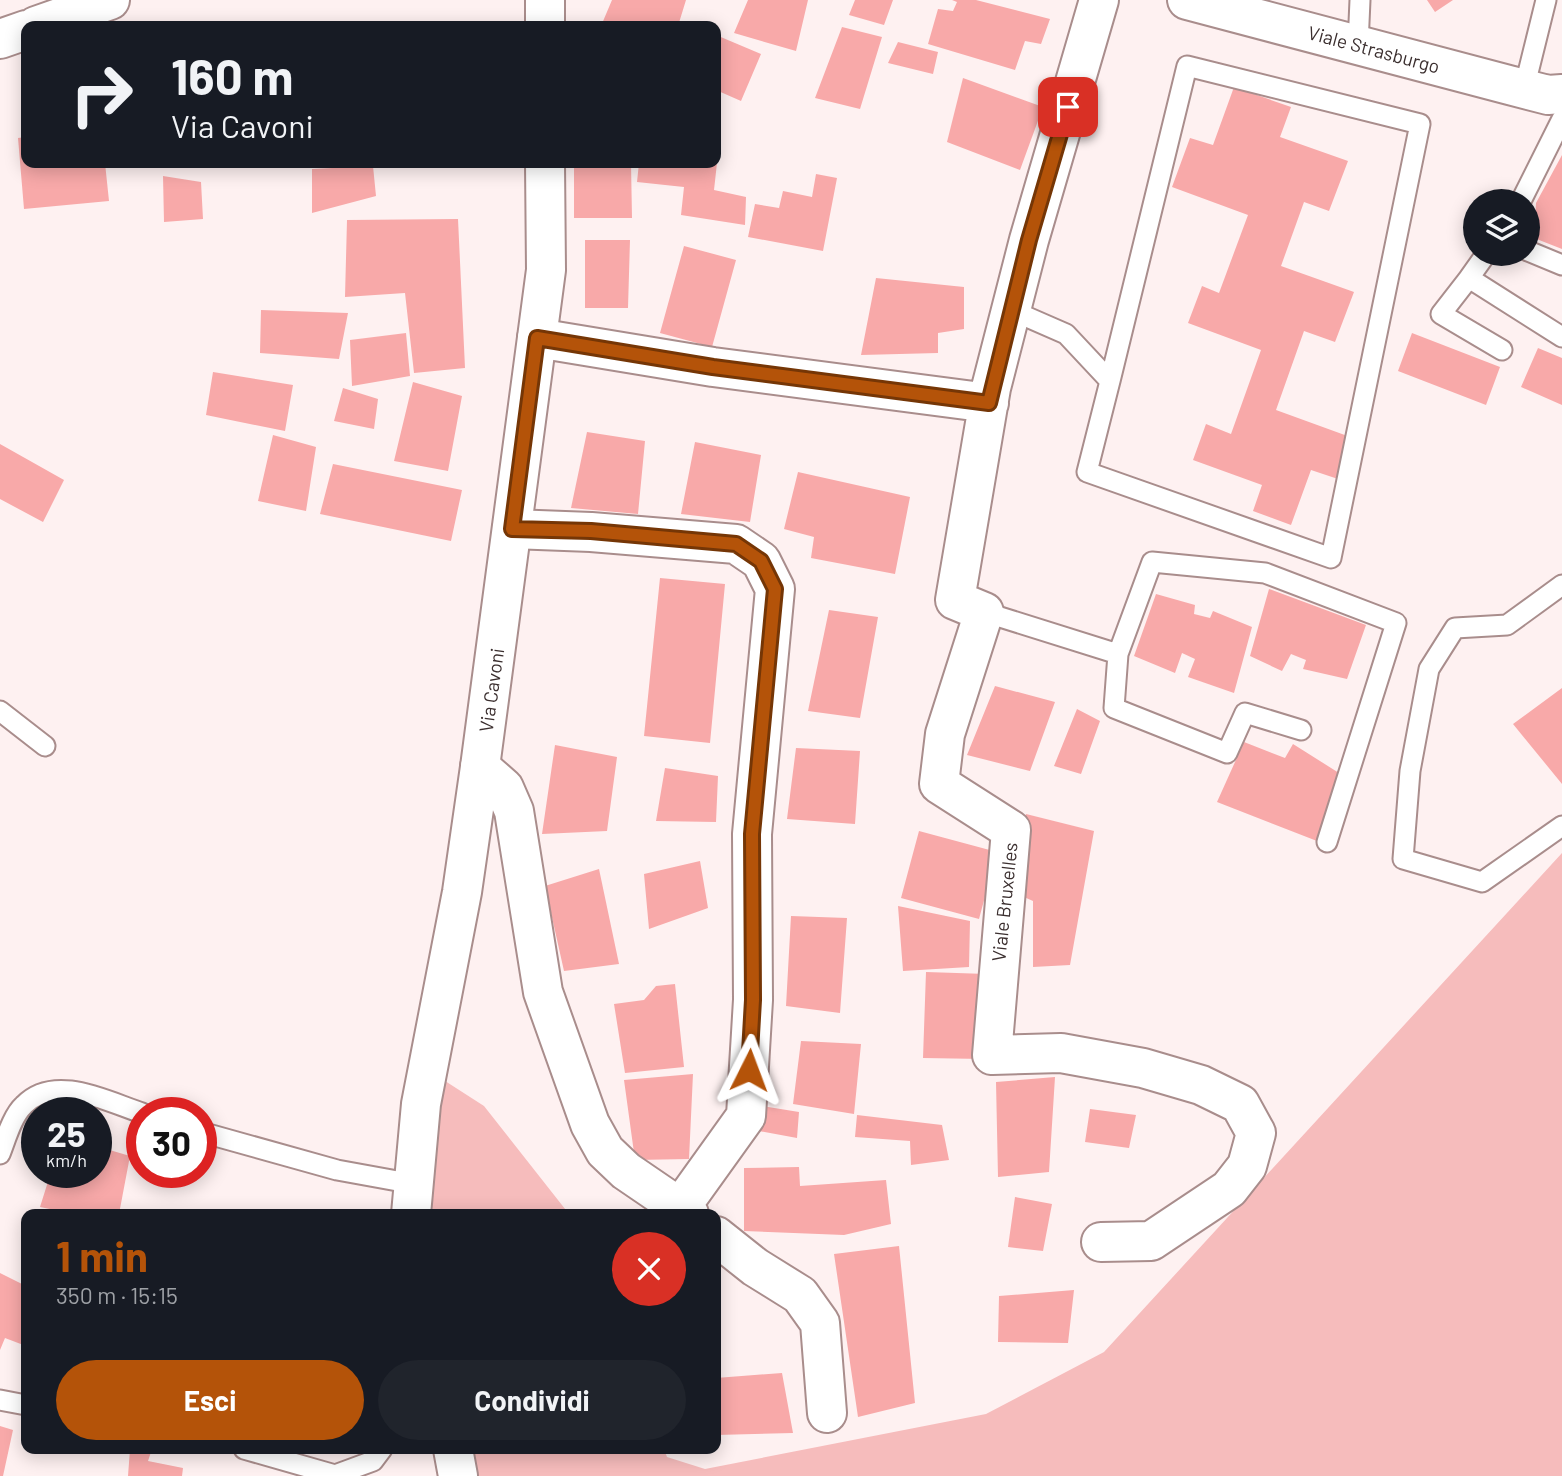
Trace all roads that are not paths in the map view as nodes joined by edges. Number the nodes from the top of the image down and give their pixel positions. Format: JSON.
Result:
{"nodes":[{"id":1,"x":110,"y":0,"type":"edge"},
{"id":2,"x":545,"y":0,"type":"edge"},
{"id":3,"x":1099,"y":0,"type":"edge"},
{"id":4,"x":1187,"y":0,"type":"edge"},
{"id":5,"x":1360,"y":0,"type":"edge"},
{"id":6,"x":1546,"y":0,"type":"edge"},
{"id":7,"x":50,"y":21,"type":"edge"},
{"id":8,"x":545,"y":21,"type":"edge"},
{"id":9,"x":21,"y":32,"type":"edge"},
{"id":10,"x":0,"y":39,"type":"edge"},
{"id":11,"x":1358,"y":44,"type":"junction"},
{"id":12,"x":1524,"y":89,"type":"junction"},
{"id":13,"x":1562,"y":94,"type":"edge"},
{"id":14,"x":1562,"y":119,"type":"edge"},
{"id":15,"x":545,"y":168,"type":"edge"},
{"id":16,"x":1527,"y":189,"type":"edge"},
{"id":17,"x":1540,"y":256,"type":"edge"},
{"id":18,"x":1562,"y":265,"type":"edge"},
{"id":19,"x":1478,"y":266,"type":"edge"},
{"id":20,"x":1469,"y":278,"type":"junction"},
{"id":21,"x":1011,"y":310,"type":"junction"},
{"id":22,"x":1562,"y":337,"type":"edge"},
{"id":23,"x":537,"y":338,"type":"junction"},
{"id":24,"x":1502,"y":350,"type":"dead end"},
{"id":25,"x":1110,"y":381,"type":"junction"},
{"id":26,"x":989,"y":403,"type":"junction"},
{"id":27,"x":512,"y":529,"type":"junction"},
{"id":28,"x":1562,"y":585,"type":"edge"},
{"id":29,"x":984,"y":612,"type":"junction"},
{"id":30,"x":1118,"y":654,"type":"junction"},
{"id":31,"x":0,"y":711,"type":"edge"},
{"id":32,"x":1301,"y":730,"type":"dead end"},
{"id":33,"x":45,"y":746,"type":"dead end"},
{"id":34,"x":480,"y":767,"type":"junction"},
{"id":35,"x":1562,"y":826,"type":"edge"},
{"id":36,"x":1327,"y":842,"type":"dead end"},
{"id":37,"x":126,"y":1108,"type":"edge"},
{"id":38,"x":217,"y":1136,"type":"edge"},
{"id":39,"x":0,"y":1154,"type":"edge"},
{"id":40,"x":410,"y":1203,"type":"edge"},
{"id":41,"x":682,"y":1209,"type":"edge"},
{"id":42,"x":686,"y":1209,"type":"edge"},
{"id":43,"x":721,"y":1240,"type":"edge"},
{"id":44,"x":1101,"y":1242,"type":"dead end"},
{"id":45,"x":0,"y":1400,"type":"edge"},
{"id":46,"x":21,"y":1404,"type":"edge"},
{"id":47,"x":827,"y":1413,"type":"dead end"},
{"id":48,"x":263,"y":1454,"type":"edge"},
{"id":49,"x":378,"y":1454,"type":"edge"},
{"id":50,"x":454,"y":1454,"type":"edge"},
{"id":51,"x":458,"y":1476,"type":"edge"}],
"edges":[{"from":1,"to":7,"type":"street"},
{"from":2,"to":8,"type":"street"},
{"from":3,"to":21,"type":"street"},
{"from":4,"to":11,"type":"street","name":"Viale Strasburgo"},
{"from":5,"to":11,"type":"lane"},
{"from":6,"to":12,"type":"lane"},
{"from":9,"to":10,"type":"street"},
{"from":11,"to":12,"type":"street","name":"Viale Strasburgo"},
{"from":12,"to":13,"type":"street","name":"Viale Strasburgo"},
{"from":14,"to":16,"type":"lane"},
{"from":15,"to":23,"type":"street","name":"Via Cavoni"},
{"from":17,"to":18,"type":"lane"},
{"from":19,"to":20,"type":"lane"},
{"from":20,"to":22,"type":"lane"},
{"from":20,"to":24,"type":"lane"},
{"from":21,"to":25,"type":"lane"},
{"from":21,"to":26,"type":"street"},
{"from":23,"to":26,"type":"street"},
{"from":23,"to":27,"type":"street","name":"Via Cavoni"},
{"from":25,"to":25,"type":"lane"},
{"from":26,"to":29,"type":"street"},
{"from":27,"to":34,"type":"street","name":"Via Cavoni"},
{"from":27,"to":42,"type":"street"},
{"from":28,"to":35,"type":"lane"},
{"from":29,"to":30,"type":"lane"},
{"from":29,"to":44,"type":"street","name":"Viale Bruxelles"},
{"from":30,"to":32,"type":"lane"},
{"from":30,"to":36,"type":"lane"},
{"from":31,"to":33,"type":"lane"},
{"from":34,"to":40,"type":"street","name":"Via Cavoni"},
{"from":34,"to":41,"type":"street"},
{"from":37,"to":39,"type":"lane"},
{"from":38,"to":40,"type":"lane"},
{"from":43,"to":47,"type":"street"},
{"from":45,"to":46,"type":"lane"},
{"from":48,"to":49,"type":"lane"},
{"from":50,"to":51,"type":"street"}]}
